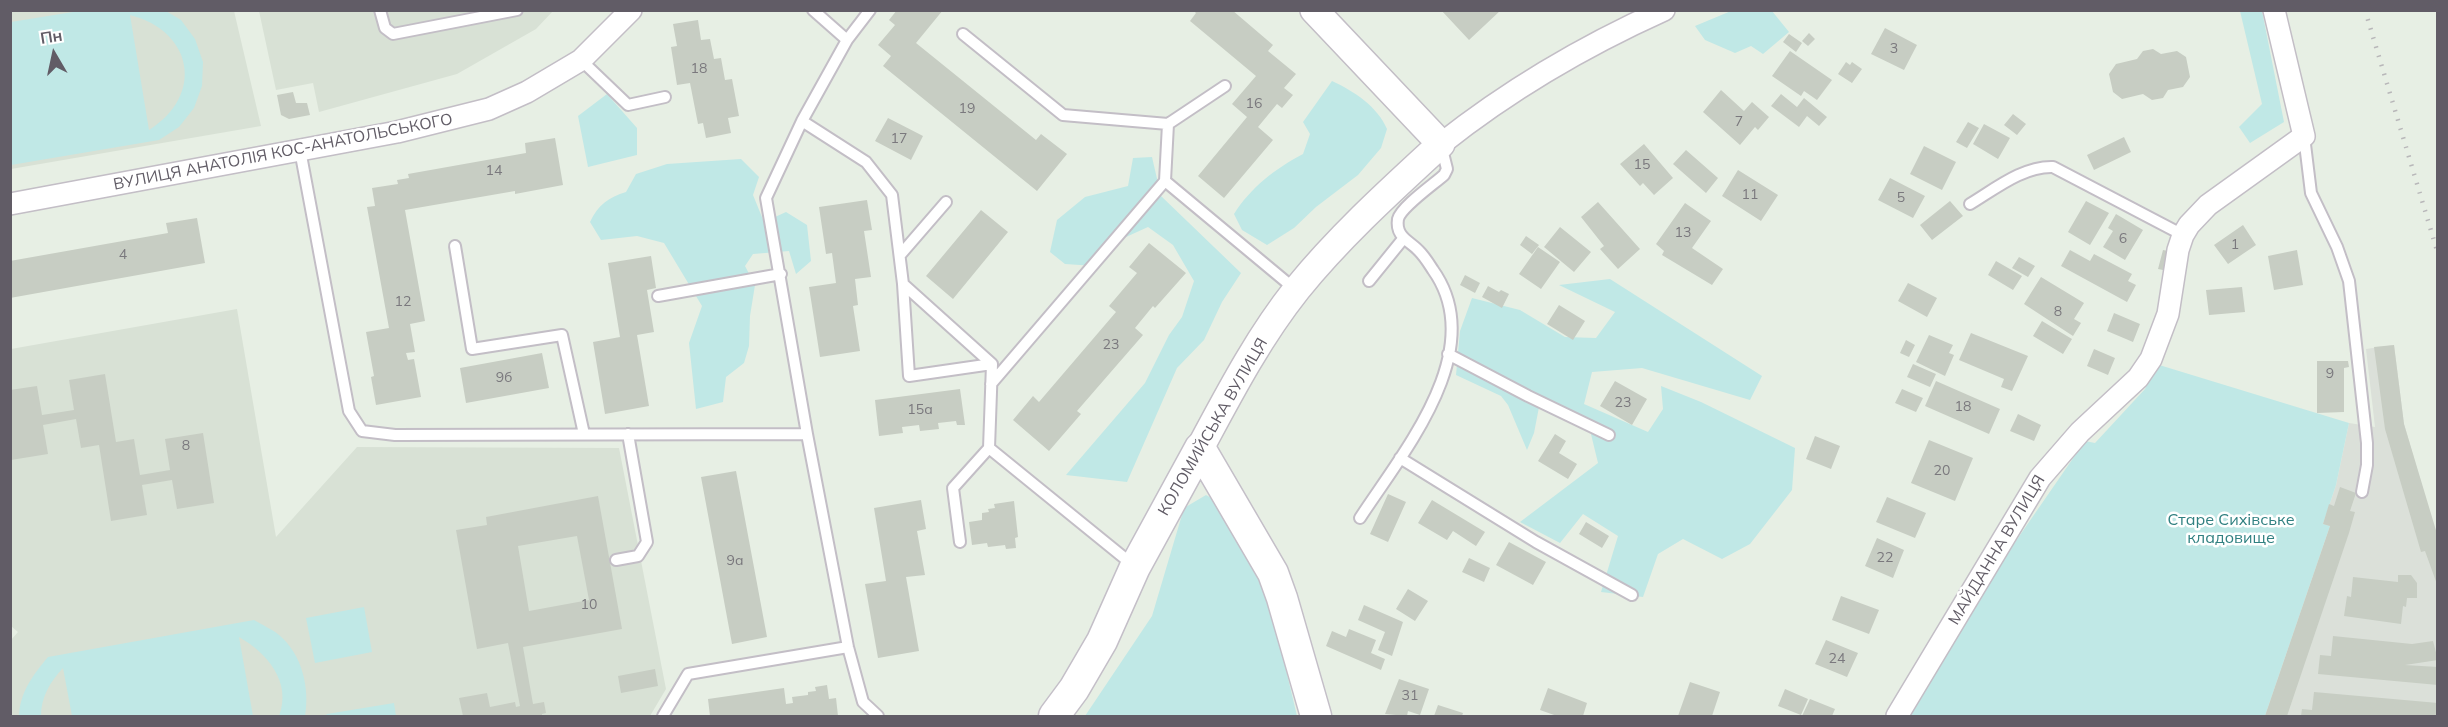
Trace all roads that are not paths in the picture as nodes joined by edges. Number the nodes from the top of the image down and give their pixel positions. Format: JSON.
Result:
{"nodes":[{"id":1,"x":380,"y":10,"type":"edge"},
{"id":2,"x":517,"y":10,"type":"edge"},
{"id":3,"x":631,"y":10,"type":"edge"},
{"id":4,"x":813,"y":10,"type":"edge"},
{"id":5,"x":870,"y":10,"type":"edge"},
{"id":6,"x":1314,"y":10,"type":"edge"},
{"id":7,"x":2274,"y":10,"type":"edge"},
{"id":8,"x":1650,"y":13,"type":"edge"},
{"id":9,"x":963,"y":34,"type":"dead end"},
{"id":10,"x":847,"y":40,"type":"junction"},
{"id":11,"x":581,"y":60,"type":"junction"},
{"id":12,"x":1225,"y":86,"type":"dead end"},
{"id":13,"x":665,"y":97,"type":"dead end"},
{"id":14,"x":802,"y":121,"type":"junction"},
{"id":15,"x":1168,"y":124,"type":"junction"},
{"id":16,"x":2304,"y":136,"type":"junction"},
{"id":17,"x":1438,"y":146,"type":"junction"},
{"id":18,"x":300,"y":150,"type":"junction"},
{"id":19,"x":1165,"y":181,"type":"junction"},
{"id":20,"x":946,"y":202,"type":"dead end"},
{"id":21,"x":10,"y":204,"type":"edge"},
{"id":22,"x":1970,"y":204,"type":"dead end"},
{"id":23,"x":2183,"y":234,"type":"junction"},
{"id":24,"x":1403,"y":239,"type":"junction"},
{"id":25,"x":455,"y":246,"type":"dead end"},
{"id":26,"x":901,"y":254,"type":"junction"},
{"id":27,"x":781,"y":274,"type":"junction"},
{"id":28,"x":1369,"y":281,"type":"dead end"},
{"id":29,"x":903,"y":284,"type":"junction"},
{"id":30,"x":1296,"y":291,"type":"junction"},
{"id":31,"x":657,"y":296,"type":"dead end"},
{"id":32,"x":1448,"y":354,"type":"junction"},
{"id":33,"x":992,"y":364,"type":"junction"},
{"id":34,"x":991,"y":384,"type":"junction"},
{"id":35,"x":584,"y":434,"type":"junction"},
{"id":36,"x":628,"y":434,"type":"junction"},
{"id":37,"x":807,"y":434,"type":"junction"},
{"id":38,"x":1608,"y":435,"type":"dead end"},
{"id":39,"x":989,"y":447,"type":"junction"},
{"id":40,"x":1200,"y":448,"type":"junction"},
{"id":41,"x":1400,"y":458,"type":"junction"},
{"id":42,"x":2362,"y":492,"type":"dead end"},
{"id":43,"x":1360,"y":518,"type":"dead end"},
{"id":44,"x":960,"y":542,"type":"dead end"},
{"id":45,"x":616,"y":560,"type":"dead end"},
{"id":46,"x":1135,"y":567,"type":"junction"},
{"id":47,"x":1632,"y":595,"type":"dead end"},
{"id":48,"x":848,"y":647,"type":"junction"},
{"id":49,"x":663,"y":717,"type":"edge"},
{"id":50,"x":878,"y":717,"type":"edge"},
{"id":51,"x":1054,"y":717,"type":"edge"},
{"id":52,"x":1316,"y":717,"type":"edge"},
{"id":53,"x":1897,"y":717,"type":"edge"}],
"edges":[{"from":1,"to":2,"type":"lane"},
{"from":3,"to":11,"type":"street","name":"ВУЛИЦЯ АНАТОЛІЯ КОС-АНАТОЛЬСЬКОГО"},
{"from":4,"to":10,"type":"lane"},
{"from":5,"to":10,"type":"lane"},
{"from":6,"to":17,"type":"street"},
{"from":7,"to":16,"type":"street"},
{"from":8,"to":17,"type":"street"},
{"from":9,"to":15,"type":"lane"},
{"from":10,"to":14,"type":"lane"},
{"from":11,"to":13,"type":"lane"},
{"from":11,"to":18,"type":"street","name":"ВУЛИЦЯ АНАТОЛІЯ КОС-АНАТОЛЬСЬКОГО"},
{"from":12,"to":15,"type":"lane"},
{"from":14,"to":26,"type":"lane"},
{"from":14,"to":27,"type":"lane"},
{"from":15,"to":19,"type":"lane"},
{"from":16,"to":23,"type":"street","name":"МАЙДАННА ВУЛИЦЯ"},
{"from":16,"to":42,"type":"lane"},
{"from":17,"to":24,"type":"lane"},
{"from":17,"to":30,"type":"street","name":"КОЛОМИЙСЬКА ВУЛИЦЯ"},
{"from":18,"to":21,"type":"street","name":"ВУЛИЦЯ АНАТОЛІЯ КОС-АНАТОЛЬСЬКОГО"},
{"from":18,"to":35,"type":"lane"},
{"from":19,"to":30,"type":"lane"},
{"from":19,"to":34,"type":"lane"},
{"from":20,"to":26,"type":"lane"},
{"from":22,"to":23,"type":"lane"},
{"from":23,"to":53,"type":"street","name":"МАЙДАННА ВУЛИЦЯ"},
{"from":24,"to":28,"type":"lane"},
{"from":24,"to":32,"type":"lane"},
{"from":25,"to":35,"type":"lane"},
{"from":26,"to":29,"type":"lane"},
{"from":27,"to":31,"type":"lane"},
{"from":27,"to":37,"type":"lane"},
{"from":29,"to":33,"type":"lane"},
{"from":29,"to":33,"type":"lane"},
{"from":30,"to":40,"type":"street","name":"КОЛОМИЙСЬКА ВУЛИЦЯ"},
{"from":32,"to":38,"type":"lane"},
{"from":32,"to":41,"type":"lane"},
{"from":33,"to":34,"type":"lane"},
{"from":34,"to":39,"type":"lane"},
{"from":35,"to":36,"type":"lane"},
{"from":36,"to":37,"type":"lane"},
{"from":36,"to":45,"type":"lane"},
{"from":37,"to":48,"type":"lane"},
{"from":39,"to":44,"type":"lane"},
{"from":39,"to":46,"type":"lane"},
{"from":40,"to":46,"type":"main road","name":"КОЛОМИЙСЬКА ВУЛИЦЯ"},
{"from":40,"to":52,"type":"main road"},
{"from":41,"to":43,"type":"lane"},
{"from":41,"to":47,"type":"lane"},
{"from":46,"to":51,"type":"main road","name":"КОЛОМИЙСЬКА ВУЛИЦЯ"},
{"from":48,"to":49,"type":"lane"},
{"from":48,"to":50,"type":"lane"}]}
